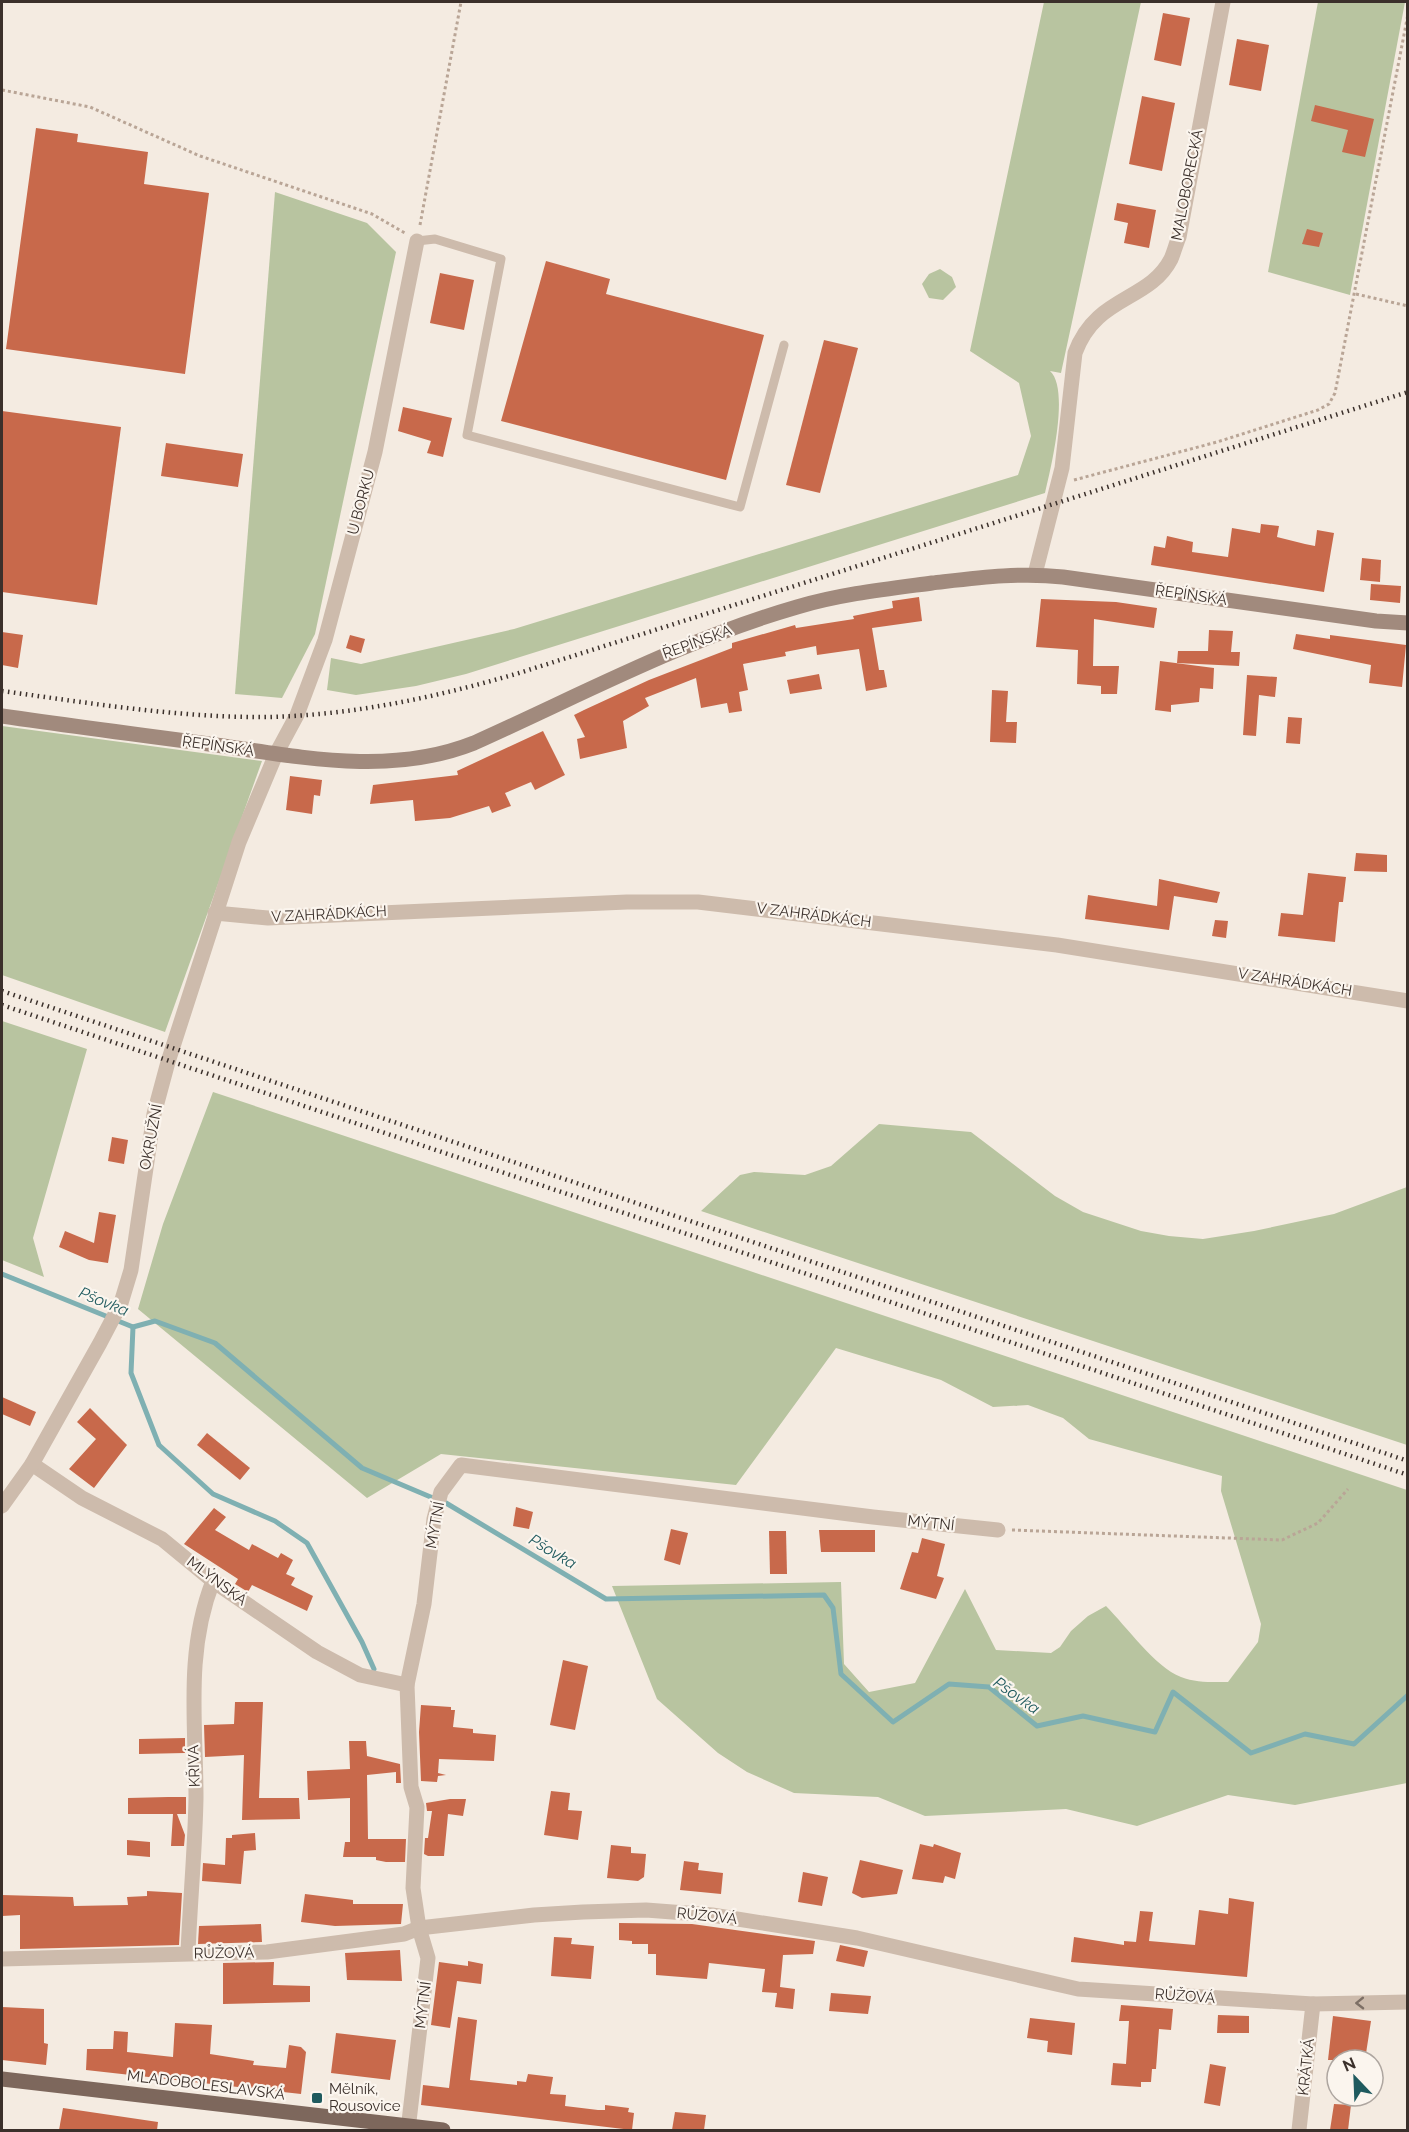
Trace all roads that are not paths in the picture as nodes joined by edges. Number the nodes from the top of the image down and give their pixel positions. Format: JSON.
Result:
{"nodes":[{"id":1,"x":1223,"y":2,"type":"edge"},
{"id":2,"x":417,"y":241,"type":"joint"},
{"id":3,"x":784,"y":345,"type":"dead end"},
{"id":4,"x":1035,"y":574,"type":"junction"},
{"id":5,"x":1407,"y":623,"type":"edge"},
{"id":6,"x":2,"y":716,"type":"edge"},
{"id":7,"x":276,"y":753,"type":"junction"},
{"id":8,"x":215,"y":913,"type":"junction"},
{"id":9,"x":1407,"y":1001,"type":"edge"},
{"id":10,"x":32,"y":1464,"type":"junction"},
{"id":11,"x":2,"y":1506,"type":"edge"},
{"id":12,"x":998,"y":1530,"type":"road end"},
{"id":13,"x":213,"y":1581,"type":"junction"},
{"id":14,"x":407,"y":1685,"type":"junction"},
{"id":15,"x":419,"y":1928,"type":"junction"},
{"id":16,"x":188,"y":1953,"type":"junction"},
{"id":17,"x":2,"y":1959,"type":"edge"},
{"id":18,"x":1407,"y":2002,"type":"edge"},
{"id":19,"x":1313,"y":2004,"type":"junction"},
{"id":20,"x":2,"y":2079,"type":"edge"},
{"id":21,"x":409,"y":2128,"type":"edge"},
{"id":22,"x":443,"y":2130,"type":"edge"},
{"id":23,"x":1299,"y":2130,"type":"edge"}],
"edges":[{"from":1,"to":4,"type":"street","name":"MALOBORECKÁ"},
{"from":2,"to":3,"type":"lane"},
{"from":2,"to":7,"type":"street","name":"U BORKU"},
{"from":4,"to":5,"type":"street","name":"ŘEPÍNSKÁ"},
{"from":4,"to":7,"type":"street","name":"ŘEPÍNSKÁ"},
{"from":6,"to":7,"type":"street","name":"ŘEPÍNSKÁ"},
{"from":7,"to":8,"type":"street","name":"OKRUŽNÍ"},
{"from":8,"to":9,"type":"street","name":"V ZAHRÁDKÁCH"},
{"from":8,"to":10,"type":"street","name":"OKRUŽNÍ"},
{"from":10,"to":11,"type":"street","name":"OKRUŽNÍ"},
{"from":10,"to":13,"type":"street","name":"MLÝNSKÁ"},
{"from":12,"to":14,"type":"street","name":"MÝTNÍ"},
{"from":13,"to":14,"type":"street","name":"MLÝNSKÁ"},
{"from":13,"to":16,"type":"street","name":"KŘIVÁ"},
{"from":14,"to":15,"type":"street","name":"MÝTNÍ"},
{"from":15,"to":16,"type":"street","name":"RŮŽOVÁ"},
{"from":15,"to":19,"type":"street","name":"RŮŽOVÁ"},
{"from":15,"to":21,"type":"street","name":"MÝTNÍ"},
{"from":16,"to":17,"type":"street","name":"RŮŽOVÁ"},
{"from":18,"to":19,"type":"street","name":"RŮŽOVÁ","one_way":true},
{"from":19,"to":23,"type":"street","name":"KRÁTKÁ"},
{"from":20,"to":21,"type":"main road","name":"MLADOBOLESLAVSKÁ"},
{"from":21,"to":22,"type":"main road","name":"MLADOBOLESLAVSKÁ"}]}
